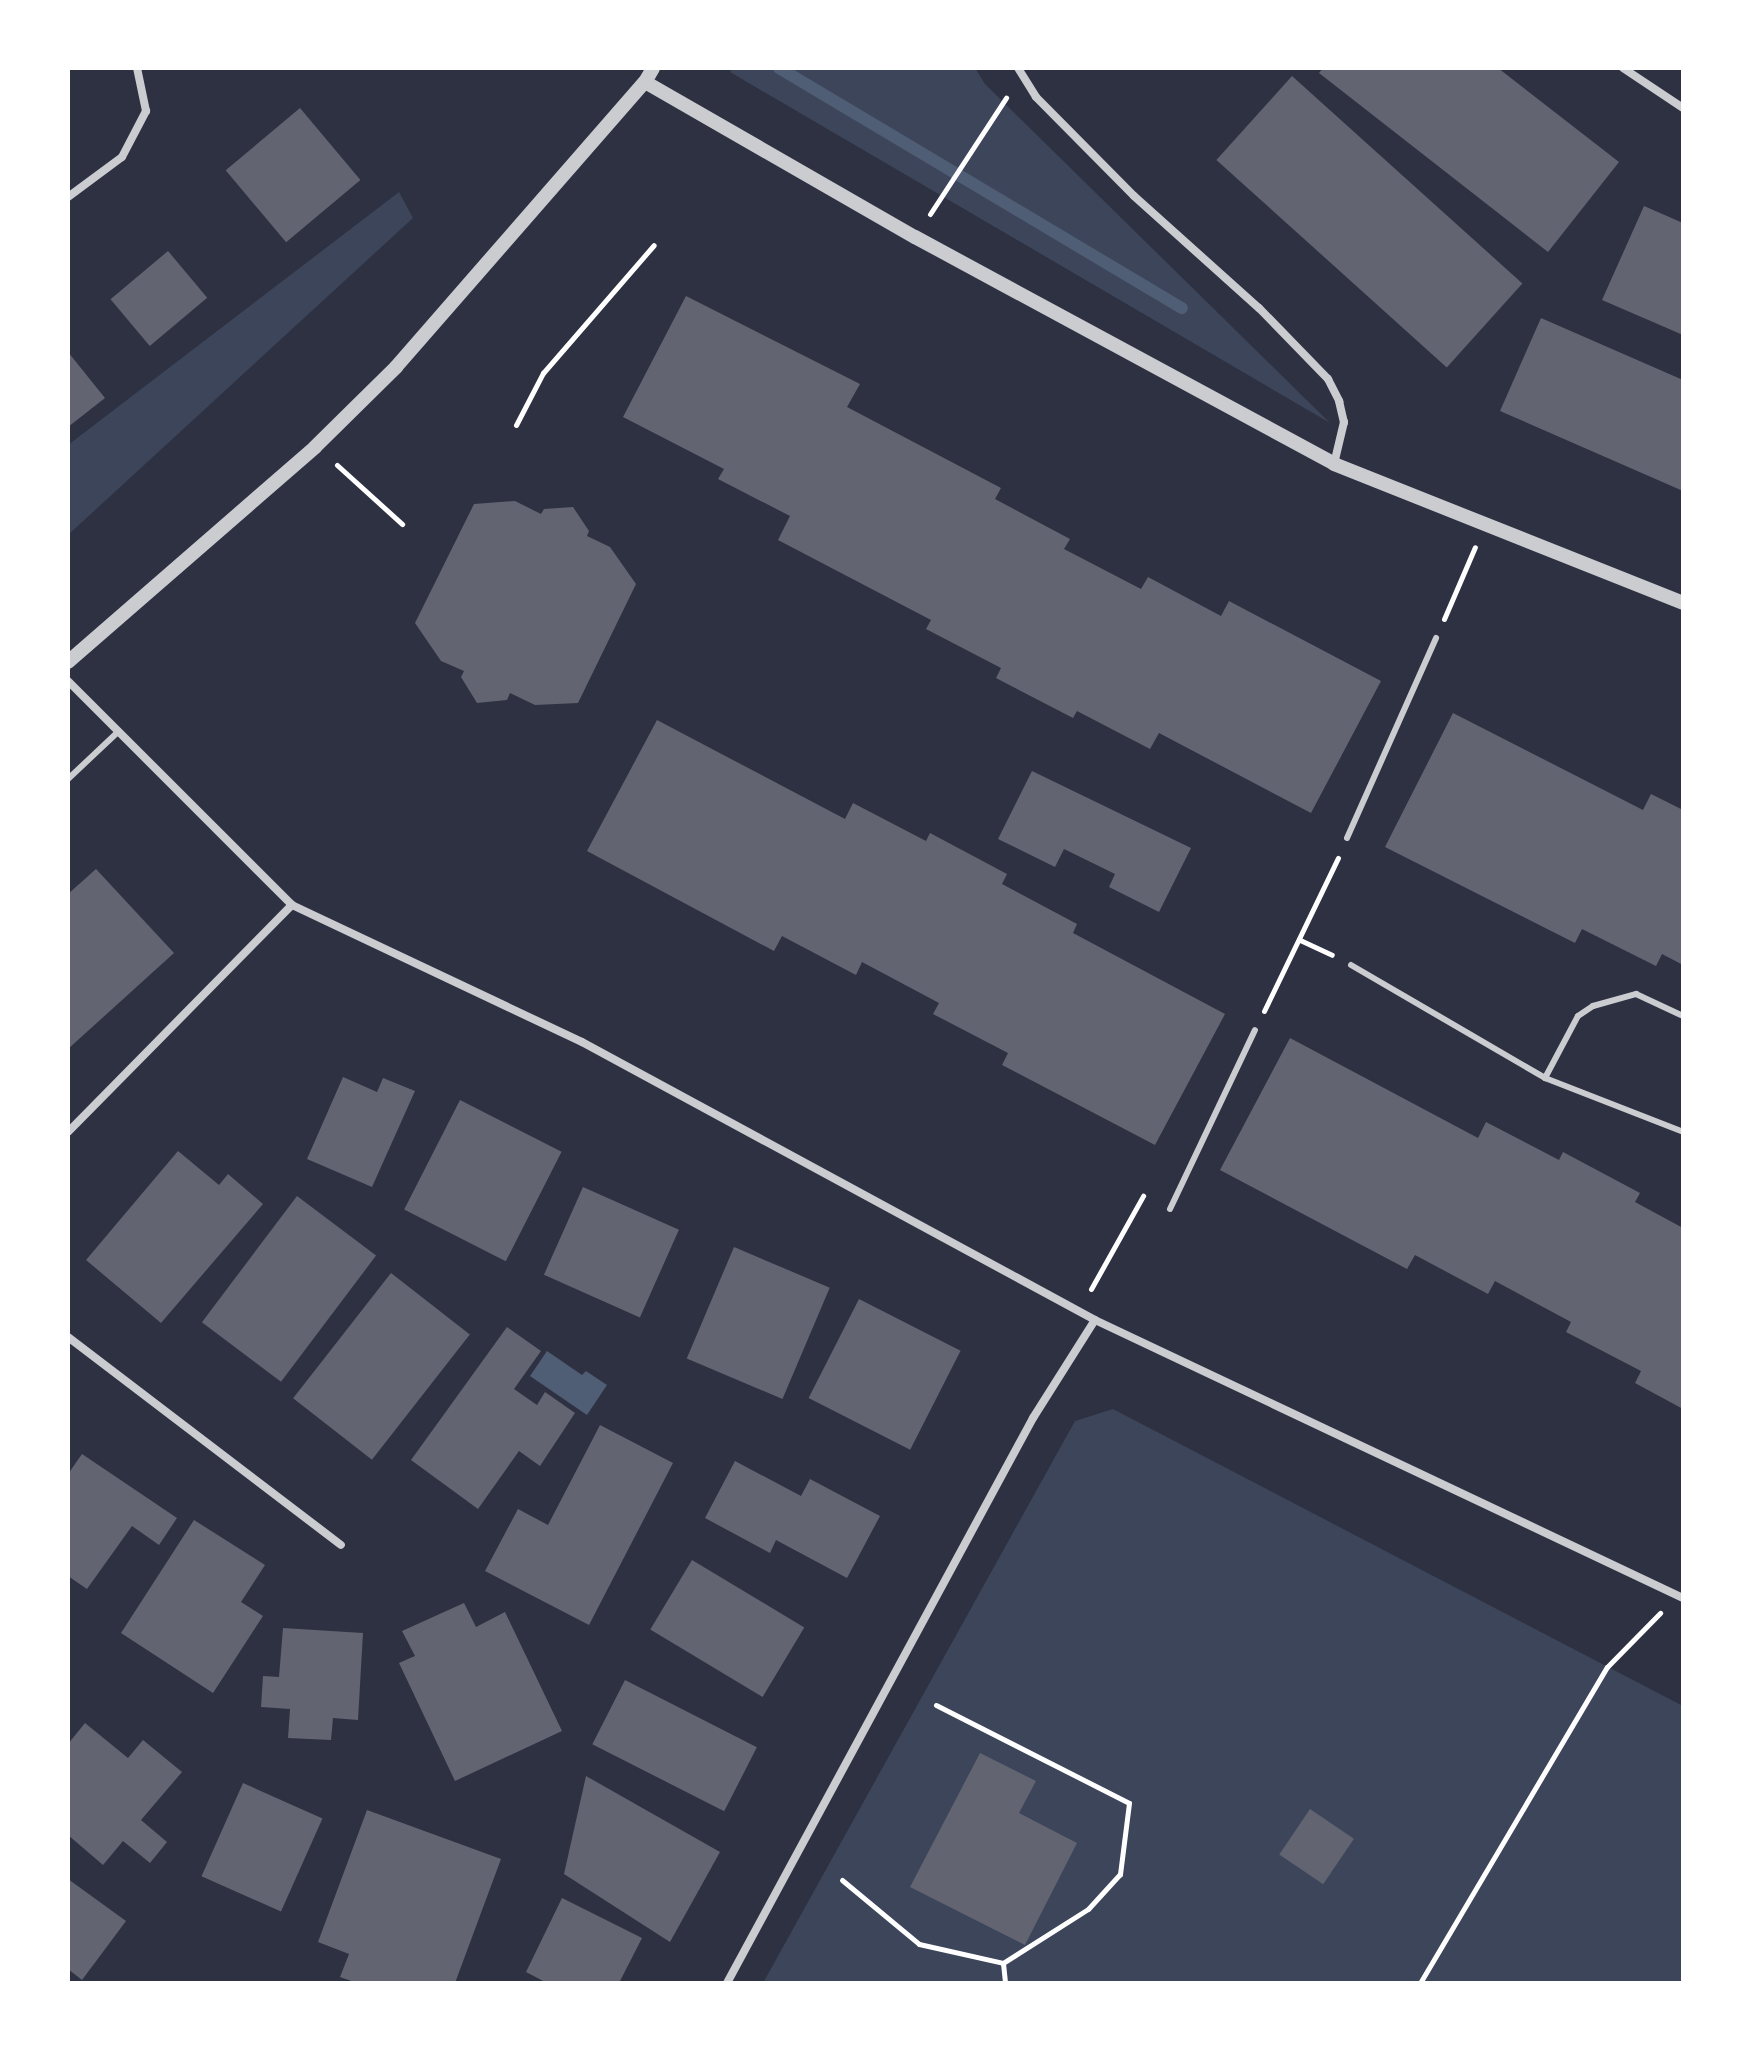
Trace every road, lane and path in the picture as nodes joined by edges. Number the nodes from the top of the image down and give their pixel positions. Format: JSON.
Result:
{"nodes":[{"id":1,"x":137,"y":68,"type":"edge"},
{"id":2,"x":653,"y":68,"type":"edge"},
{"id":3,"x":1623,"y":68,"type":"edge"},
{"id":4,"x":1020,"y":71,"type":"edge"},
{"id":5,"x":645,"y":82,"type":"junction"},
{"id":6,"x":1683,"y":108,"type":"edge"},
{"id":7,"x":946,"y":191,"type":"dead end"},
{"id":8,"x":68,"y":197,"type":"edge"},
{"id":9,"x":654,"y":245,"type":"dead end"},
{"id":10,"x":516,"y":425,"type":"dead end"},
{"id":11,"x":315,"y":447,"type":"junction"},
{"id":12,"x":1334,"y":464,"type":"junction"},
{"id":13,"x":402,"y":524,"type":"dead end"},
{"id":14,"x":1468,"y":564,"type":"dead end"},
{"id":15,"x":1683,"y":603,"type":"edge"},
{"id":16,"x":1436,"y":638,"type":"joint"},
{"id":17,"x":68,"y":662,"type":"edge"},
{"id":18,"x":68,"y":681,"type":"edge"},
{"id":19,"x":119,"y":731,"type":"junction"},
{"id":20,"x":68,"y":779,"type":"edge"},
{"id":21,"x":1347,"y":838,"type":"joint"},
{"id":22,"x":292,"y":905,"type":"junction"},
{"id":23,"x":1300,"y":940,"type":"junction"},
{"id":24,"x":1351,"y":965,"type":"joint"},
{"id":25,"x":1683,"y":1016,"type":"edge"},
{"id":26,"x":1255,"y":1030,"type":"joint"},
{"id":27,"x":1545,"y":1078,"type":"junction"},
{"id":28,"x":1681,"y":1131,"type":"edge"},
{"id":29,"x":68,"y":1132,"type":"edge"},
{"id":30,"x":1143,"y":1196,"type":"dead end"},
{"id":31,"x":1170,"y":1209,"type":"dead end"},
{"id":32,"x":1079,"y":1311,"type":"junction"},
{"id":33,"x":1095,"y":1320,"type":"junction"},
{"id":34,"x":68,"y":1337,"type":"edge"},
{"id":35,"x":341,"y":1545,"type":"dead end"},
{"id":36,"x":1680,"y":1597,"type":"edge"},
{"id":37,"x":936,"y":1705,"type":"dead end"},
{"id":38,"x":842,"y":1880,"type":"dead end"},
{"id":39,"x":1003,"y":1963,"type":"junction"},
{"id":40,"x":727,"y":1983,"type":"edge"},
{"id":41,"x":1005,"y":1983,"type":"edge"},
{"id":42,"x":1420,"y":1983,"type":"edge"}],
"edges":[{"from":1,"to":8,"type":"street"},
{"from":2,"to":5,"type":"street"},
{"from":3,"to":6,"type":"street"},
{"from":4,"to":7,"type":"path"},
{"from":4,"to":12,"type":"street"},
{"from":5,"to":11,"type":"street"},
{"from":5,"to":12,"type":"street"},
{"from":9,"to":10,"type":"path"},
{"from":11,"to":13,"type":"path"},
{"from":11,"to":17,"type":"street"},
{"from":12,"to":15,"type":"street"},
{"from":14,"to":16,"type":"path"},
{"from":16,"to":21,"type":"lane"},
{"from":18,"to":19,"type":"street"},
{"from":19,"to":20,"type":"lane"},
{"from":19,"to":22,"type":"street"},
{"from":21,"to":23,"type":"path"},
{"from":22,"to":29,"type":"street"},
{"from":22,"to":32,"type":"street"},
{"from":23,"to":24,"type":"path"},
{"from":23,"to":26,"type":"path"},
{"from":24,"to":27,"type":"lane"},
{"from":25,"to":27,"type":"lane"},
{"from":26,"to":31,"type":"lane"},
{"from":27,"to":28,"type":"lane"},
{"from":30,"to":32,"type":"path"},
{"from":32,"to":33,"type":"street"},
{"from":33,"to":36,"type":"street"},
{"from":33,"to":40,"type":"street"},
{"from":34,"to":35,"type":"street"},
{"from":36,"to":42,"type":"path"},
{"from":37,"to":39,"type":"path"},
{"from":38,"to":39,"type":"path"},
{"from":39,"to":41,"type":"path"}]}
